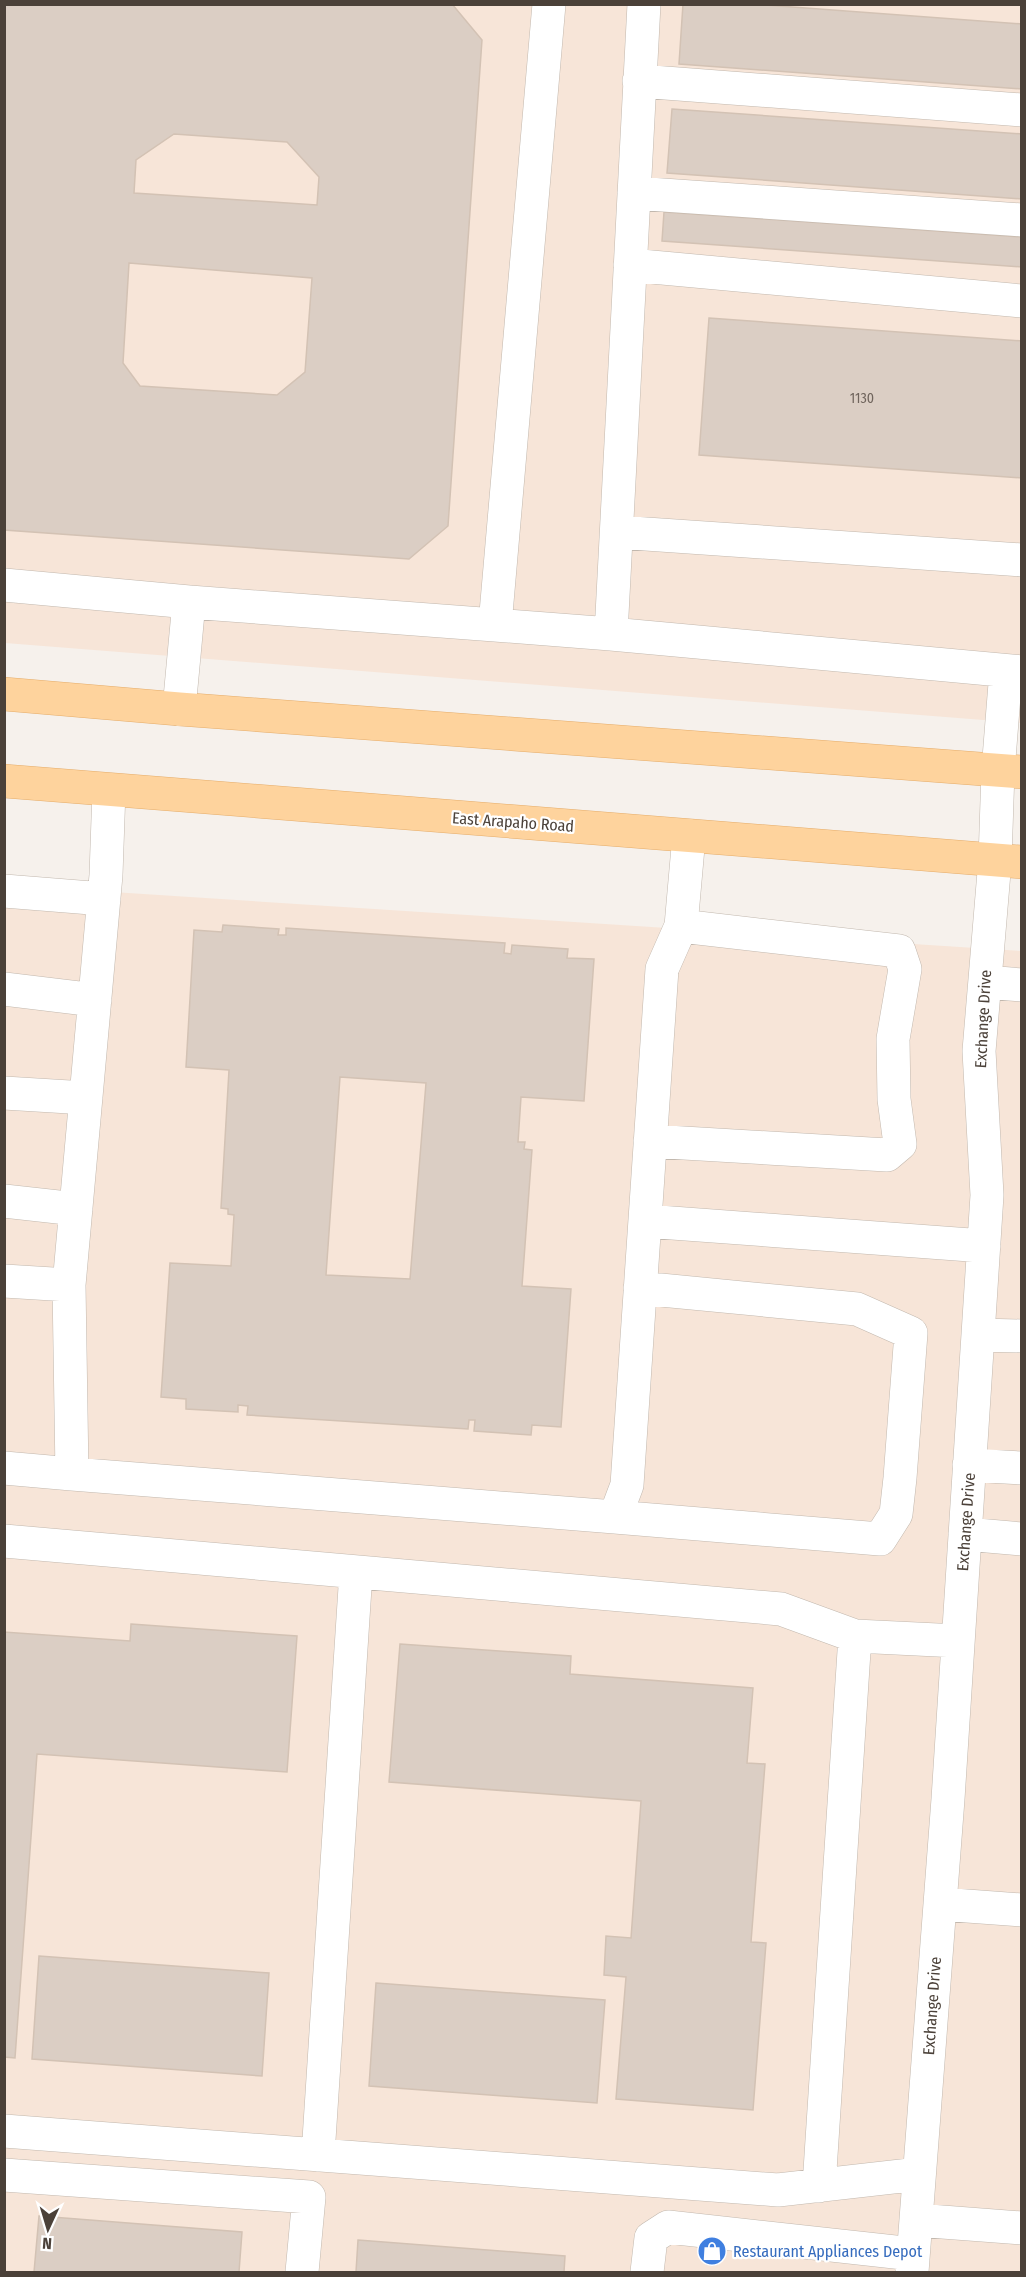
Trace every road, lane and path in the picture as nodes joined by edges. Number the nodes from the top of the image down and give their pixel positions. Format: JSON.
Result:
{"nodes":[{"id":1,"x":549,"y":4,"type":"edge"},
{"id":2,"x":644,"y":4,"type":"edge"},
{"id":3,"x":639,"y":81,"type":"junction"},
{"id":4,"x":1022,"y":110,"type":"edge"},
{"id":5,"x":634,"y":193,"type":"junction"},
{"id":6,"x":1022,"y":220,"type":"edge"},
{"id":7,"x":630,"y":265,"type":"junction"},
{"id":8,"x":1022,"y":301,"type":"edge"},
{"id":9,"x":617,"y":532,"type":"junction"},
{"id":10,"x":1022,"y":560,"type":"edge"},
{"id":11,"x":4,"y":585,"type":"edge"},
{"id":12,"x":189,"y":602,"type":"junction"},
{"id":13,"x":495,"y":625,"type":"junction"},
{"id":14,"x":611,"y":634,"type":"junction"},
{"id":15,"x":1014,"y":672,"type":"edge"},
{"id":16,"x":4,"y":694,"type":"edge"},
{"id":17,"x":179,"y":710,"type":"junction"},
{"id":18,"x":1010,"y":771,"type":"edge"},
{"id":19,"x":4,"y":781,"type":"edge"},
{"id":20,"x":109,"y":790,"type":"junction"},
{"id":21,"x":689,"y":836,"type":"junction"},
{"id":22,"x":1008,"y":861,"type":"edge"},
{"id":23,"x":4,"y":891,"type":"edge"},
{"id":24,"x":104,"y":899,"type":"junction"},
{"id":25,"x":681,"y":926,"type":"junction"},
{"id":26,"x":984,"y":982,"type":"junction"},
{"id":27,"x":1022,"y":986,"type":"edge"},
{"id":28,"x":4,"y":989,"type":"edge"},
{"id":29,"x":95,"y":1000,"type":"junction"},
{"id":30,"x":4,"y":1093,"type":"edge"},
{"id":31,"x":86,"y":1098,"type":"junction"},
{"id":32,"x":650,"y":1142,"type":"junction"},
{"id":33,"x":4,"y":1201,"type":"edge"},
{"id":34,"x":76,"y":1209,"type":"junction"},
{"id":35,"x":645,"y":1221,"type":"junction"},
{"id":36,"x":984,"y":1246,"type":"junction"},
{"id":37,"x":4,"y":1281,"type":"edge"},
{"id":38,"x":69,"y":1285,"type":"junction"},
{"id":39,"x":640,"y":1288,"type":"junction"},
{"id":40,"x":978,"y":1335,"type":"junction"},
{"id":41,"x":1022,"y":1336,"type":"edge"},
{"id":42,"x":969,"y":1465,"type":"junction"},
{"id":43,"x":4,"y":1468,"type":"edge"},
{"id":44,"x":1022,"y":1468,"type":"edge"},
{"id":45,"x":72,"y":1473,"type":"junction"},
{"id":46,"x":615,"y":1516,"type":"junction"},
{"id":47,"x":965,"y":1534,"type":"junction"},
{"id":48,"x":1022,"y":1539,"type":"edge"},
{"id":49,"x":4,"y":1541,"type":"edge"},
{"id":50,"x":356,"y":1572,"type":"junction"},
{"id":51,"x":855,"y":1636,"type":"junction"},
{"id":52,"x":958,"y":1641,"type":"junction"},
{"id":53,"x":940,"y":1904,"type":"junction"},
{"id":54,"x":1022,"y":1910,"type":"edge"},
{"id":55,"x":4,"y":2131,"type":"edge"},
{"id":56,"x":318,"y":2155,"type":"junction"},
{"id":57,"x":919,"y":2174,"type":"junction"},
{"id":58,"x":4,"y":2175,"type":"edge"},
{"id":59,"x":819,"y":2186,"type":"junction"},
{"id":60,"x":916,"y":2220,"type":"junction"},
{"id":61,"x":1022,"y":2228,"type":"edge"},
{"id":62,"x":912,"y":2263,"type":"edge"},
{"id":63,"x":302,"y":2272,"type":"edge"},
{"id":64,"x":647,"y":2272,"type":"edge"}],
"edges":[{"from":1,"to":13,"type":"street"},
{"from":2,"to":3,"type":"street"},
{"from":3,"to":4,"type":"street"},
{"from":3,"to":5,"type":"street"},
{"from":5,"to":6,"type":"street"},
{"from":5,"to":7,"type":"street"},
{"from":7,"to":8,"type":"street"},
{"from":7,"to":9,"type":"street"},
{"from":9,"to":10,"type":"street"},
{"from":9,"to":14,"type":"street"},
{"from":11,"to":12,"type":"street"},
{"from":12,"to":13,"type":"street"},
{"from":12,"to":17,"type":"street"},
{"from":13,"to":14,"type":"street"},
{"from":14,"to":15,"type":"street"},
{"from":15,"to":18,"type":"street","name":"Exchange Drive"},
{"from":16,"to":17,"type":"main road"},
{"from":17,"to":18,"type":"main road"},
{"from":18,"to":22,"type":"street","name":"Exchange Drive"},
{"from":19,"to":20,"type":"main road","name":"East Arapaho Road"},
{"from":20,"to":21,"type":"main road","name":"East Arapaho Road"},
{"from":20,"to":24,"type":"street"},
{"from":21,"to":22,"type":"main road","name":"East Arapaho Road"},
{"from":21,"to":25,"type":"street"},
{"from":22,"to":26,"type":"street","name":"Exchange Drive"},
{"from":23,"to":24,"type":"street"},
{"from":24,"to":29,"type":"street"},
{"from":25,"to":32,"type":"street"},
{"from":25,"to":32,"type":"street"},
{"from":26,"to":27,"type":"street"},
{"from":26,"to":36,"type":"street","name":"Exchange Drive"},
{"from":28,"to":29,"type":"street"},
{"from":29,"to":31,"type":"street"},
{"from":30,"to":31,"type":"street"},
{"from":31,"to":34,"type":"street"},
{"from":32,"to":35,"type":"street"},
{"from":33,"to":34,"type":"street"},
{"from":34,"to":38,"type":"street"},
{"from":35,"to":36,"type":"street"},
{"from":35,"to":39,"type":"street"},
{"from":36,"to":40,"type":"street","name":"Exchange Drive"},
{"from":37,"to":38,"type":"street"},
{"from":38,"to":45,"type":"street"},
{"from":39,"to":46,"type":"street"},
{"from":39,"to":46,"type":"street"},
{"from":40,"to":41,"type":"street"},
{"from":40,"to":42,"type":"street","name":"Exchange Drive"},
{"from":42,"to":44,"type":"street"},
{"from":42,"to":47,"type":"street","name":"Exchange Drive"},
{"from":43,"to":45,"type":"street"},
{"from":45,"to":46,"type":"street"},
{"from":47,"to":48,"type":"street"},
{"from":47,"to":52,"type":"street","name":"Exchange Drive"},
{"from":49,"to":50,"type":"street"},
{"from":50,"to":51,"type":"street"},
{"from":50,"to":56,"type":"street"},
{"from":51,"to":52,"type":"street"},
{"from":51,"to":59,"type":"street"},
{"from":52,"to":53,"type":"street","name":"Exchange Drive"},
{"from":53,"to":54,"type":"street"},
{"from":53,"to":57,"type":"street","name":"Exchange Drive"},
{"from":55,"to":56,"type":"street"},
{"from":56,"to":59,"type":"street"},
{"from":57,"to":59,"type":"street"},
{"from":57,"to":60,"type":"street","name":"Exchange Drive"},
{"from":58,"to":63,"type":"street"},
{"from":60,"to":61,"type":"street"},
{"from":60,"to":62,"type":"street","name":"Exchange Drive"},
{"from":62,"to":64,"type":"street"}]}
